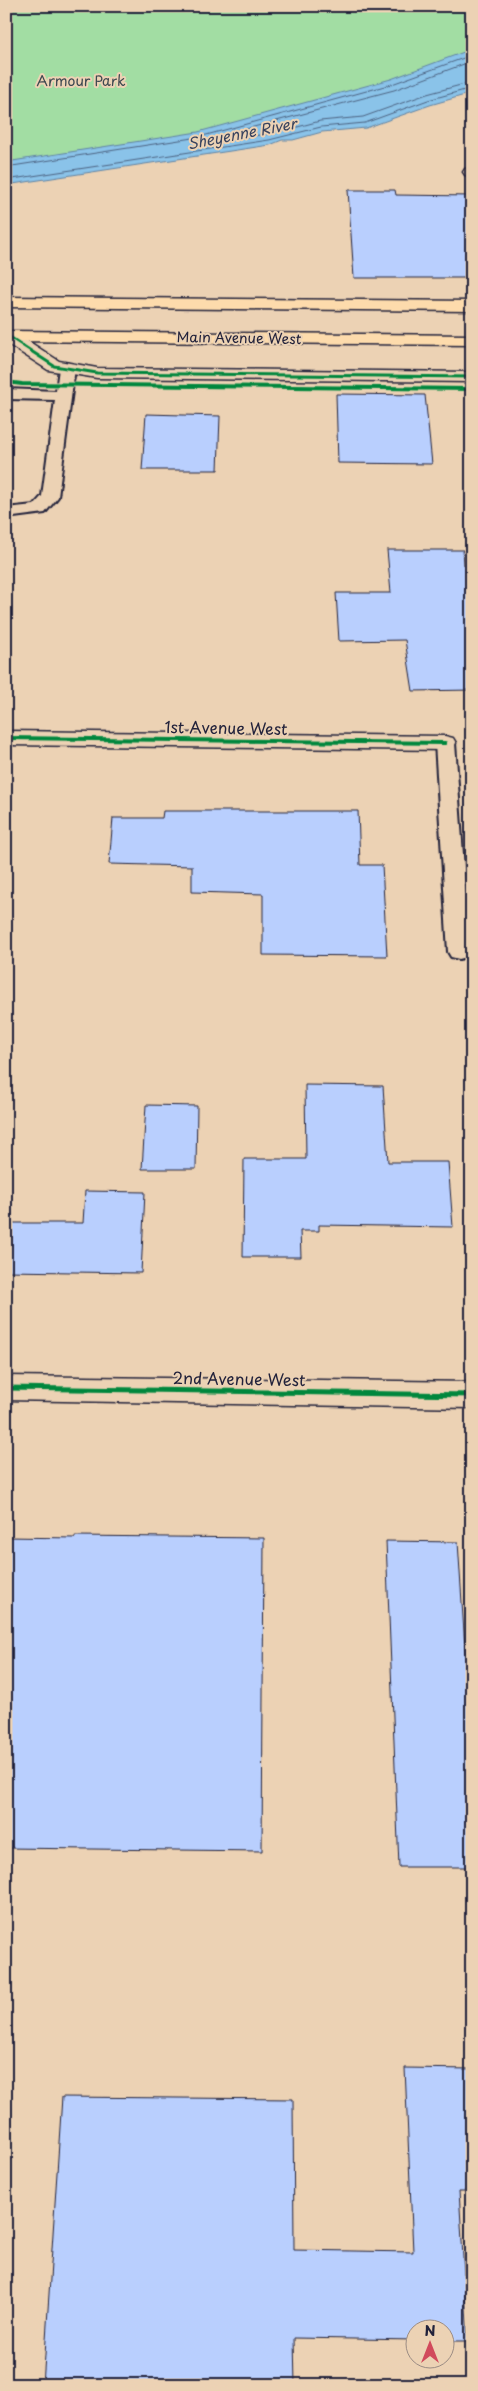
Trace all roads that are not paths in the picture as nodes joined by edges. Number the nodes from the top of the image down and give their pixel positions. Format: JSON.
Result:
{"nodes":[{"id":1,"x":6,"y":302,"type":"edge"},
{"id":2,"x":472,"y":306,"type":"edge"},
{"id":3,"x":7,"y":336,"type":"edge"},
{"id":4,"x":472,"y":340,"type":"edge"},
{"id":5,"x":67,"y":368,"type":"junction"},
{"id":6,"x":472,"y":377,"type":"edge"},
{"id":7,"x":6,"y":394,"type":"edge"},
{"id":8,"x":63,"y":396,"type":"junction"},
{"id":9,"x":6,"y":514,"type":"edge"},
{"id":10,"x":6,"y":738,"type":"edge"},
{"id":11,"x":445,"y":743,"type":"joint"},
{"id":12,"x":459,"y":952,"type":"dead end"},
{"id":13,"x":6,"y":1388,"type":"edge"},
{"id":14,"x":472,"y":1395,"type":"edge"}],
"edges":[{"from":1,"to":2,"type":"main road"},
{"from":3,"to":4,"type":"main road","name":"Main Avenue West"},
{"from":3,"to":5,"type":"street"},
{"from":5,"to":6,"type":"street"},
{"from":5,"to":8,"type":"lane"},
{"from":7,"to":8,"type":"lane"},
{"from":8,"to":9,"type":"lane"},
{"from":10,"to":11,"type":"street","name":"1st Avenue West"},
{"from":11,"to":12,"type":"lane"},
{"from":13,"to":14,"type":"street","name":"2nd Avenue West"}]}
